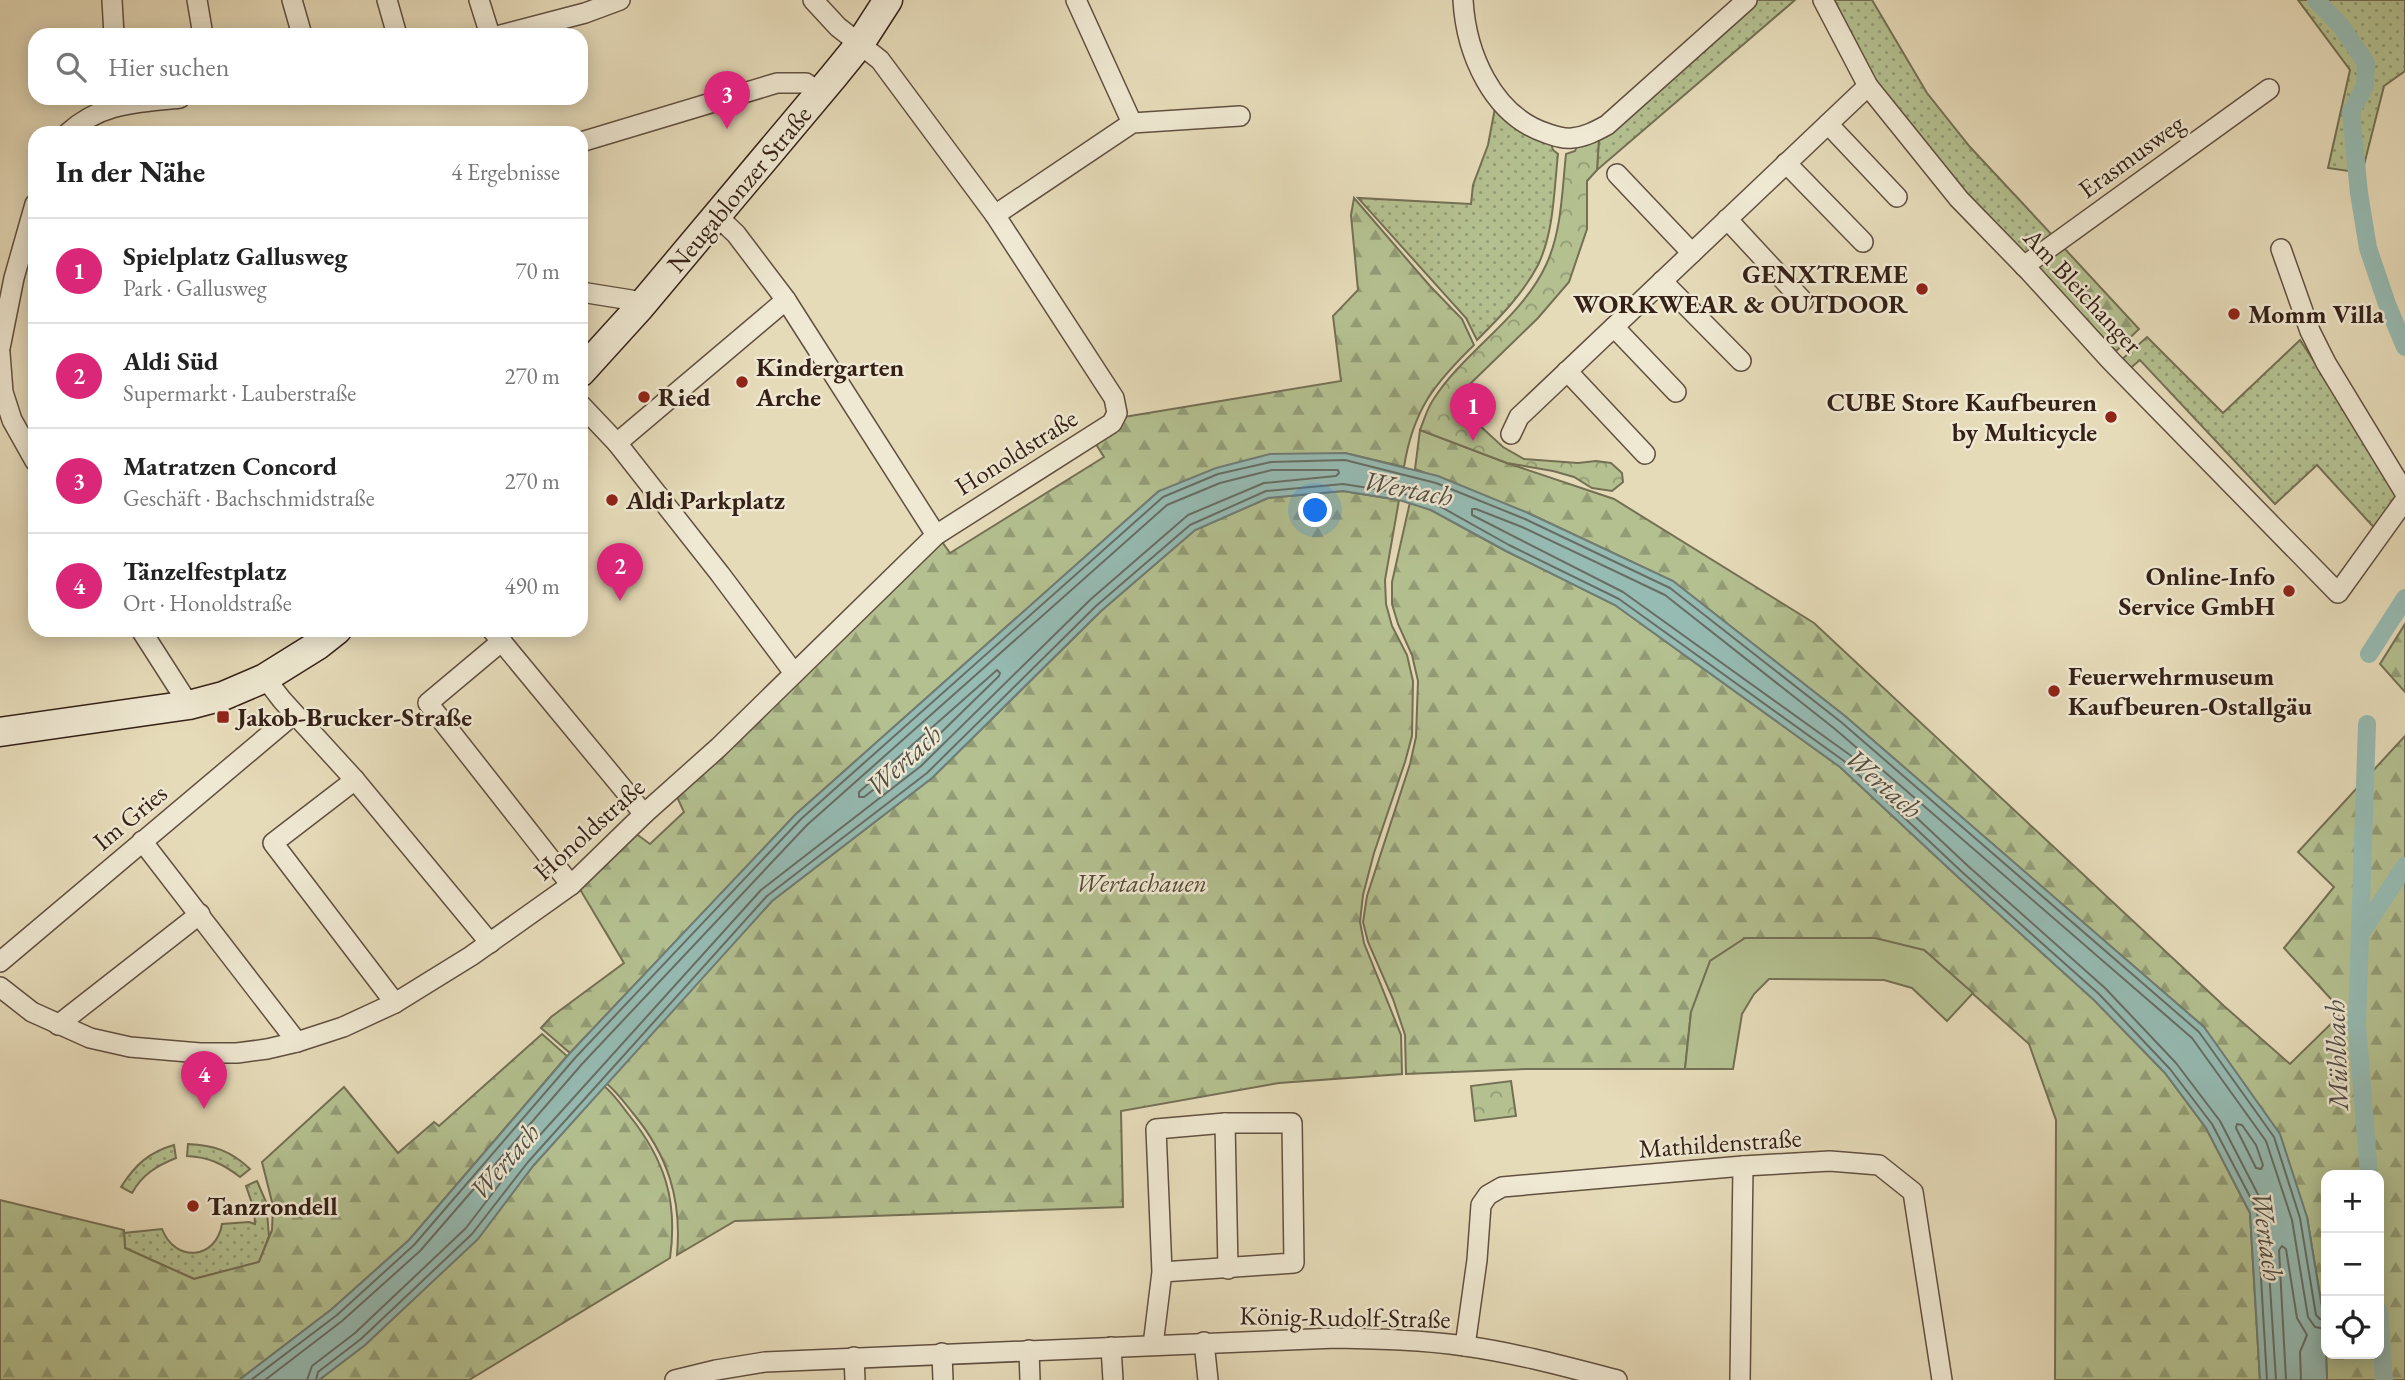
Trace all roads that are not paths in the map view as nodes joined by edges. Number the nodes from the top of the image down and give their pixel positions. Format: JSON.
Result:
{"nodes":[{"id":1,"x":112,"y":0,"type":"edge"},
{"id":2,"x":292,"y":0,"type":"edge"},
{"id":3,"x":387,"y":0,"type":"edge"},
{"id":4,"x":479,"y":0,"type":"edge"},
{"id":5,"x":620,"y":0,"type":"edge"},
{"id":6,"x":813,"y":0,"type":"edge"},
{"id":7,"x":888,"y":0,"type":"edge"},
{"id":8,"x":1076,"y":0,"type":"edge"},
{"id":9,"x":1464,"y":0,"type":"edge"},
{"id":10,"x":1746,"y":0,"type":"edge"},
{"id":11,"x":1823,"y":0,"type":"edge"},
{"id":12,"x":198,"y":5,"type":"edge"},
{"id":13,"x":582,"y":7,"type":"edge"},
{"id":14,"x":114,"y":28,"type":"edge"},
{"id":15,"x":202,"y":28,"type":"edge"},
{"id":16,"x":300,"y":28,"type":"edge"},
{"id":17,"x":395,"y":28,"type":"edge"},
{"id":18,"x":488,"y":28,"type":"edge"},
{"id":19,"x":521,"y":28,"type":"edge"},
{"id":20,"x":859,"y":45,"type":"junction"},
{"id":21,"x":1868,"y":86,"type":"junction"},
{"id":22,"x":2269,"y":89,"type":"dead end"},
{"id":23,"x":819,"y":93,"type":"junction"},
{"id":24,"x":109,"y":105,"type":"edge"},
{"id":25,"x":1240,"y":116,"type":"dead end"},
{"id":26,"x":1132,"y":123,"type":"junction"},
{"id":27,"x":1828,"y":124,"type":"junction"},
{"id":28,"x":76,"y":126,"type":"edge"},
{"id":29,"x":588,"y":140,"type":"edge"},
{"id":30,"x":1786,"y":163,"type":"junction"},
{"id":31,"x":1616,"y":174,"type":"dead end"},
{"id":32,"x":1897,"y":197,"type":"dead end"},
{"id":33,"x":716,"y":215,"type":"junction"},
{"id":34,"x":995,"y":215,"type":"junction"},
{"id":35,"x":1727,"y":219,"type":"junction"},
{"id":36,"x":28,"y":228,"type":"edge"},
{"id":37,"x":1863,"y":243,"type":"dead end"},
{"id":38,"x":2281,"y":249,"type":"dead end"},
{"id":39,"x":1692,"y":253,"type":"junction"},
{"id":40,"x":2024,"y":266,"type":"junction"},
{"id":41,"x":1662,"y":281,"type":"junction"},
{"id":42,"x":588,"y":293,"type":"edge"},
{"id":43,"x":786,"y":300,"type":"junction"},
{"id":44,"x":1803,"y":301,"type":"dead end"},
{"id":45,"x":640,"y":306,"type":"junction"},
{"id":46,"x":1614,"y":327,"type":"junction"},
{"id":47,"x":0,"y":351,"type":"edge"},
{"id":48,"x":1741,"y":361,"type":"dead end"},
{"id":49,"x":588,"y":364,"type":"edge"},
{"id":50,"x":1567,"y":371,"type":"junction"},
{"id":51,"x":1676,"y":392,"type":"dead end"},
{"id":52,"x":588,"y":412,"type":"edge"},
{"id":53,"x":1511,"y":434,"type":"dead end"},
{"id":54,"x":617,"y":443,"type":"junction"},
{"id":55,"x":28,"y":449,"type":"edge"},
{"id":56,"x":1645,"y":454,"type":"dead end"},
{"id":57,"x":2405,"y":494,"type":"edge"},
{"id":58,"x":2405,"y":500,"type":"edge"},
{"id":59,"x":936,"y":535,"type":"junction"},
{"id":60,"x":145,"y":637,"type":"edge"},
{"id":61,"x":328,"y":637,"type":"edge"},
{"id":62,"x":495,"y":637,"type":"edge"},
{"id":63,"x":499,"y":637,"type":"edge"},
{"id":64,"x":794,"y":673,"type":"junction"},
{"id":65,"x":265,"y":678,"type":"junction"},
{"id":66,"x":189,"y":705,"type":"junction"},
{"id":67,"x":294,"y":713,"type":"junction"},
{"id":68,"x":0,"y":732,"type":"edge"},
{"id":69,"x":355,"y":780,"type":"junction"},
{"id":70,"x":644,"y":814,"type":"junction"},
{"id":71,"x":142,"y":841,"type":"junction"},
{"id":72,"x":570,"y":885,"type":"junction"},
{"id":73,"x":200,"y":914,"type":"junction"},
{"id":74,"x":490,"y":943,"type":"junction"},
{"id":75,"x":0,"y":962,"type":"edge"},
{"id":76,"x":0,"y":987,"type":"edge"},
{"id":77,"x":395,"y":1003,"type":"junction"},
{"id":78,"x":58,"y":1025,"type":"junction"},
{"id":79,"x":298,"y":1042,"type":"junction"},
{"id":80,"x":1225,"y":1123,"type":"junction"},
{"id":81,"x":1743,"y":1166,"type":"junction"},
{"id":82,"x":1228,"y":1269,"type":"junction"},
{"id":83,"x":1162,"y":1272,"type":"junction"},
{"id":84,"x":1204,"y":1342,"type":"junction"},
{"id":85,"x":1153,"y":1345,"type":"junction"},
{"id":86,"x":1111,"y":1346,"type":"junction"},
{"id":87,"x":1465,"y":1346,"type":"junction"},
{"id":88,"x":1028,"y":1350,"type":"junction"},
{"id":89,"x":942,"y":1353,"type":"junction"},
{"id":90,"x":854,"y":1357,"type":"junction"},
{"id":91,"x":765,"y":1371,"type":"edge"},
{"id":92,"x":1569,"y":1374,"type":"edge"},
{"id":93,"x":675,"y":1380,"type":"edge"},
{"id":94,"x":856,"y":1380,"type":"edge"},
{"id":95,"x":943,"y":1380,"type":"edge"},
{"id":96,"x":1030,"y":1380,"type":"edge"},
{"id":97,"x":1113,"y":1380,"type":"edge"},
{"id":98,"x":1208,"y":1380,"type":"edge"},
{"id":99,"x":1617,"y":1380,"type":"edge"},
{"id":100,"x":1740,"y":1380,"type":"edge"},
{"id":101,"x":1942,"y":1380,"type":"edge"}],
"edges":[{"from":1,"to":14,"type":"street"},
{"from":2,"to":16,"type":"street"},
{"from":3,"to":17,"type":"street"},
{"from":4,"to":18,"type":"street"},
{"from":5,"to":13,"type":"street"},
{"from":6,"to":20,"type":"street"},
{"from":7,"to":20,"type":"street","name":"Neugablonzer Straße"},
{"from":8,"to":26,"type":"street"},
{"from":9,"to":10,"type":"street"},
{"from":11,"to":21,"type":"street","name":"Am Bleichanger"},
{"from":12,"to":15,"type":"street"},
{"from":13,"to":19,"type":"street"},
{"from":20,"to":23,"type":"street","name":"Neugablonzer Straße"},
{"from":20,"to":34,"type":"street"},
{"from":21,"to":27,"type":"street"},
{"from":21,"to":40,"type":"street","name":"Am Bleichanger"},
{"from":22,"to":40,"type":"street","name":"Erasmusweg"},
{"from":23,"to":29,"type":"street"},
{"from":23,"to":33,"type":"street","name":"Neugablonzer Straße"},
{"from":24,"to":28,"type":"street"},
{"from":25,"to":26,"type":"street"},
{"from":26,"to":34,"type":"street"},
{"from":27,"to":30,"type":"street"},
{"from":27,"to":32,"type":"street"},
{"from":30,"to":35,"type":"street"},
{"from":30,"to":37,"type":"street"},
{"from":31,"to":39,"type":"street"},
{"from":33,"to":43,"type":"street"},
{"from":33,"to":45,"type":"street","name":"Neugablonzer Straße"},
{"from":34,"to":59,"type":"street","name":"Honoldstraße"},
{"from":35,"to":39,"type":"street"},
{"from":35,"to":44,"type":"street"},
{"from":36,"to":47,"type":"street"},
{"from":38,"to":57,"type":"street"},
{"from":39,"to":41,"type":"street"},
{"from":40,"to":58,"type":"street","name":"Am Bleichanger"},
{"from":41,"to":46,"type":"street"},
{"from":41,"to":48,"type":"street"},
{"from":42,"to":45,"type":"street"},
{"from":43,"to":54,"type":"street"},
{"from":43,"to":59,"type":"street"},
{"from":45,"to":49,"type":"street","name":"Neugablonzer Straße"},
{"from":46,"to":50,"type":"street"},
{"from":46,"to":51,"type":"street"},
{"from":47,"to":55,"type":"street"},
{"from":50,"to":53,"type":"street"},
{"from":50,"to":56,"type":"street"},
{"from":52,"to":54,"type":"street"},
{"from":54,"to":64,"type":"street"},
{"from":59,"to":64,"type":"street","name":"Honoldstraße"},
{"from":60,"to":66,"type":"street"},
{"from":61,"to":65,"type":"street"},
{"from":62,"to":72,"type":"street"},
{"from":63,"to":70,"type":"street"},
{"from":64,"to":70,"type":"street","name":"Honoldstraße"},
{"from":65,"to":66,"type":"street"},
{"from":65,"to":67,"type":"street"},
{"from":66,"to":68,"type":"street"},
{"from":67,"to":69,"type":"street"},
{"from":67,"to":71,"type":"street","name":"Im Gries"},
{"from":69,"to":74,"type":"street"},
{"from":69,"to":77,"type":"street"},
{"from":70,"to":72,"type":"street","name":"Honoldstraße"},
{"from":71,"to":73,"type":"street"},
{"from":71,"to":75,"type":"street","name":"Im Gries"},
{"from":72,"to":74,"type":"street","name":"Honoldstraße"},
{"from":73,"to":78,"type":"street"},
{"from":73,"to":79,"type":"street"},
{"from":74,"to":77,"type":"street","name":"Honoldstraße"},
{"from":76,"to":78,"type":"street","name":"Honoldstraße"},
{"from":77,"to":79,"type":"street","name":"Honoldstraße"},
{"from":78,"to":79,"type":"street","name":"Honoldstraße"},
{"from":80,"to":82,"type":"street"},
{"from":80,"to":82,"type":"street"},
{"from":80,"to":83,"type":"street"},
{"from":81,"to":87,"type":"street","name":"Mathildenstraße"},
{"from":81,"to":100,"type":"street"},
{"from":81,"to":101,"type":"street","name":"Mathildenstraße"},
{"from":82,"to":83,"type":"street"},
{"from":83,"to":85,"type":"street"},
{"from":84,"to":85,"type":"street","name":"König-Rudolf-Straße"},
{"from":84,"to":87,"type":"street","name":"König-Rudolf-Straße"},
{"from":84,"to":98,"type":"street"},
{"from":85,"to":86,"type":"street","name":"König-Rudolf-Straße"},
{"from":86,"to":88,"type":"street","name":"König-Rudolf-Straße"},
{"from":86,"to":97,"type":"street"},
{"from":87,"to":92,"type":"street","name":"König-Rudolf-Straße"},
{"from":88,"to":89,"type":"street","name":"König-Rudolf-Straße"},
{"from":88,"to":96,"type":"street"},
{"from":89,"to":90,"type":"street","name":"König-Rudolf-Straße"},
{"from":89,"to":95,"type":"street"},
{"from":90,"to":91,"type":"street","name":"König-Rudolf-Straße"},
{"from":90,"to":94,"type":"street"},
{"from":91,"to":93,"type":"street","name":"König-Rudolf-Straße"},
{"from":92,"to":99,"type":"street","name":"König-Rudolf-Straße"}]}
